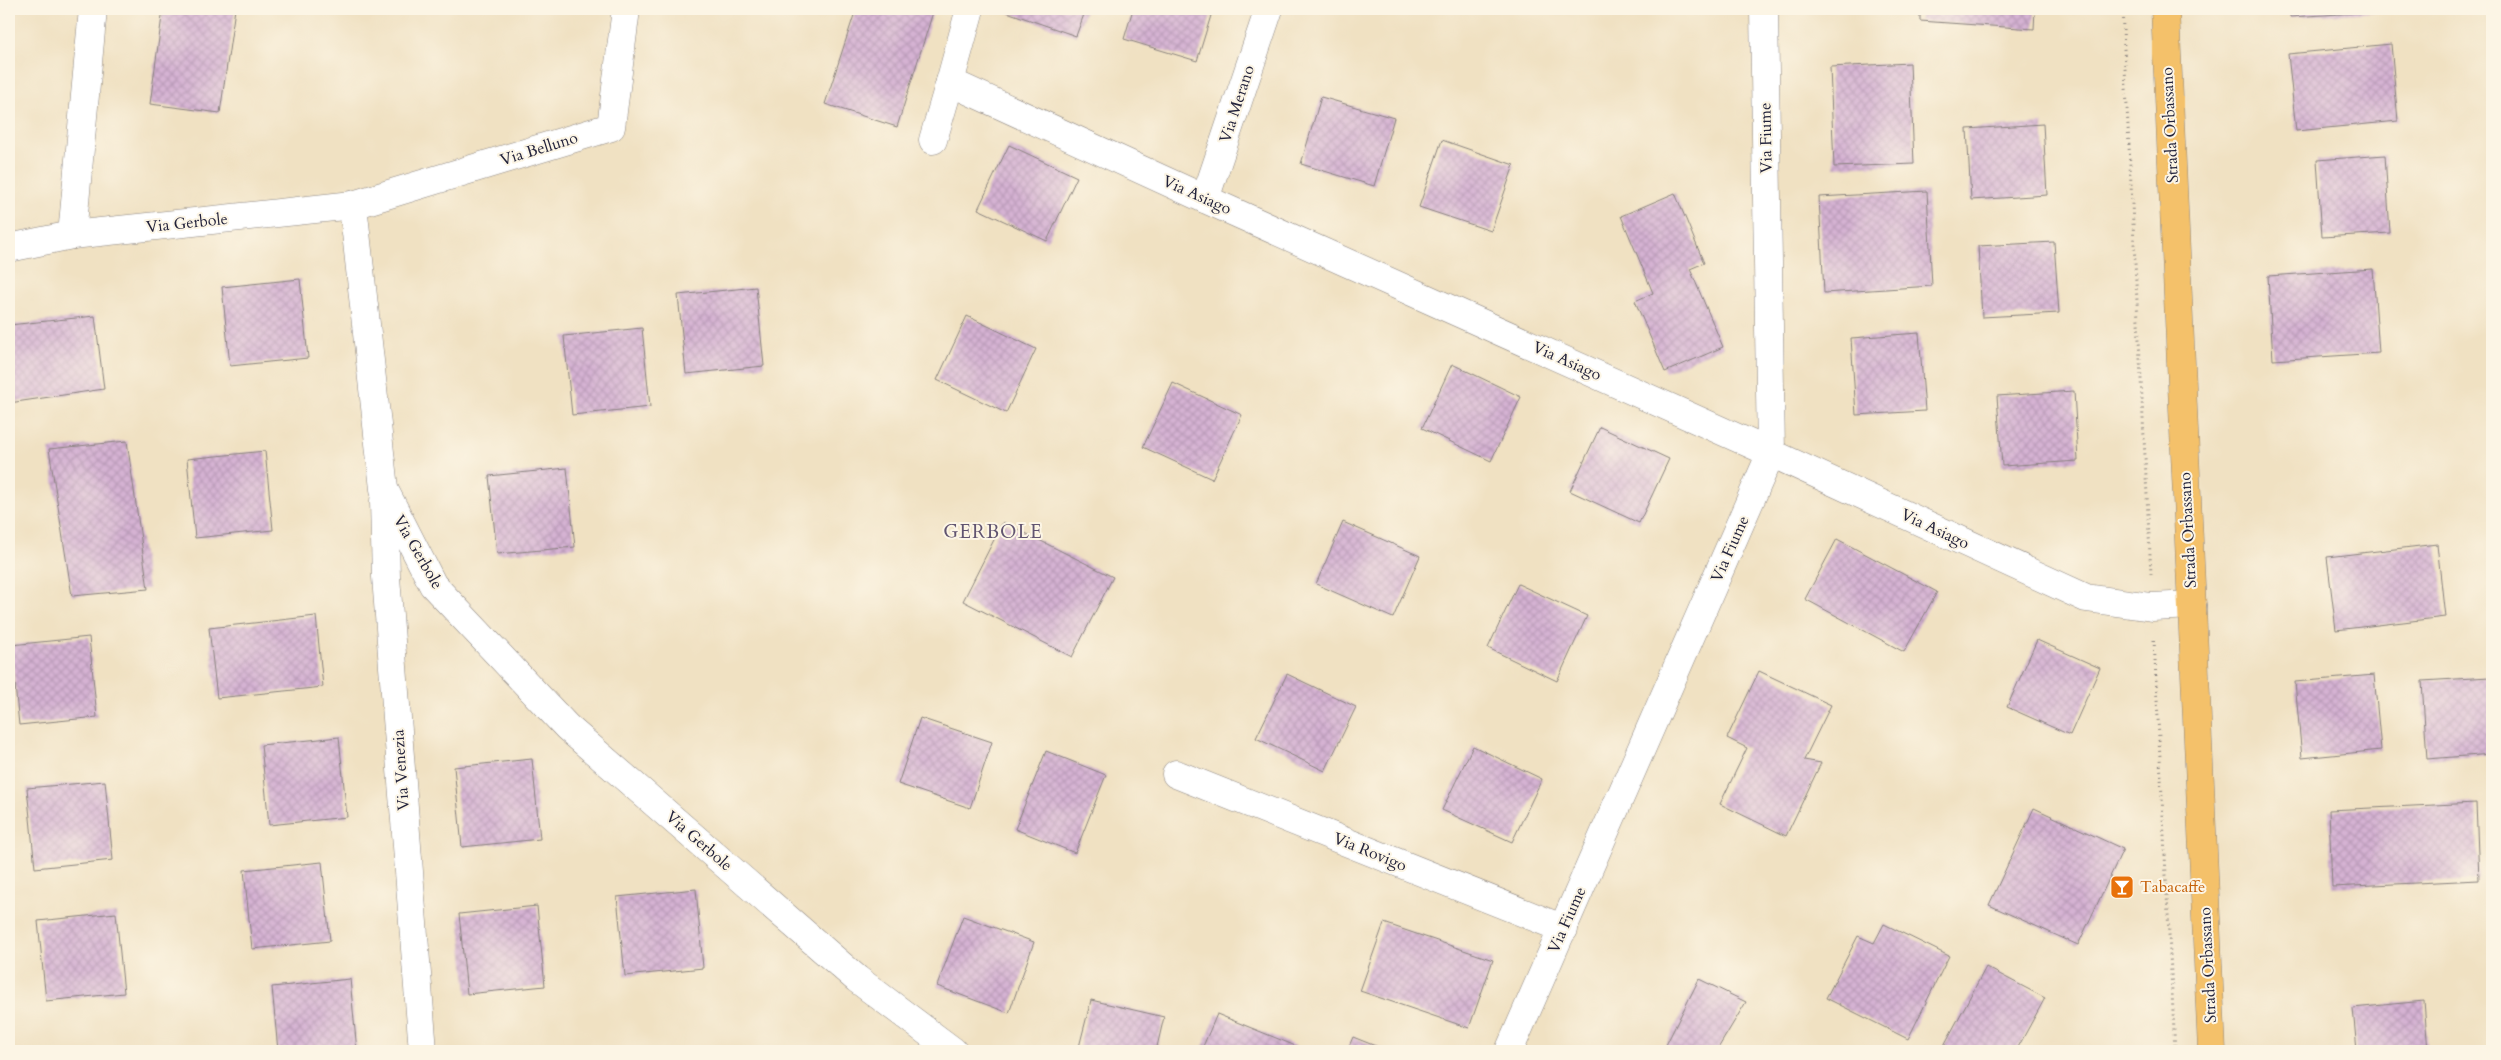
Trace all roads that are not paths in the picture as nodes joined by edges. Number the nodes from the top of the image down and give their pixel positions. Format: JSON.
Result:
{"nodes":[{"id":1,"x":93,"y":9,"type":"edge"},
{"id":2,"x":626,"y":9,"type":"edge"},
{"id":3,"x":970,"y":9,"type":"edge"},
{"id":4,"x":1269,"y":9,"type":"edge"},
{"id":5,"x":1764,"y":9,"type":"edge"},
{"id":6,"x":2165,"y":9,"type":"edge"},
{"id":7,"x":950,"y":82,"type":"junction"},
{"id":8,"x":933,"y":140,"type":"dead end"},
{"id":9,"x":1205,"y":199,"type":"junction"},
{"id":10,"x":353,"y":205,"type":"junction"},
{"id":11,"x":72,"y":235,"type":"junction"},
{"id":12,"x":9,"y":248,"type":"edge"},
{"id":13,"x":1771,"y":453,"type":"junction"},
{"id":14,"x":384,"y":489,"type":"junction"},
{"id":15,"x":2192,"y":605,"type":"junction"},
{"id":16,"x":1176,"y":774,"type":"dead end"},
{"id":17,"x":1564,"y":929,"type":"junction"},
{"id":18,"x":422,"y":1051,"type":"edge"},
{"id":19,"x":952,"y":1051,"type":"edge"},
{"id":20,"x":1509,"y":1051,"type":"edge"},
{"id":21,"x":2212,"y":1051,"type":"edge"}],
"edges":[{"from":1,"to":11,"type":"street"},
{"from":2,"to":10,"type":"street","name":"Via Belluno"},
{"from":3,"to":7,"type":"street"},
{"from":4,"to":9,"type":"street","name":"Via Merano"},
{"from":5,"to":13,"type":"street","name":"Via Fiume"},
{"from":6,"to":15,"type":"main road","name":"Strada Orbassano"},
{"from":7,"to":8,"type":"street"},
{"from":7,"to":9,"type":"street","name":"Via Asiago"},
{"from":9,"to":13,"type":"street","name":"Via Asiago"},
{"from":10,"to":11,"type":"street","name":"Via Gerbole"},
{"from":10,"to":14,"type":"street","name":"Via Gerbole"},
{"from":11,"to":12,"type":"street","name":"Via Gerbole"},
{"from":13,"to":15,"type":"street","name":"Via Asiago"},
{"from":13,"to":17,"type":"street","name":"Via Fiume"},
{"from":14,"to":18,"type":"street","name":"Via Venezia"},
{"from":14,"to":19,"type":"street","name":"Via Gerbole"},
{"from":15,"to":21,"type":"main road","name":"Strada Orbassano"},
{"from":16,"to":17,"type":"street","name":"Via Rovigo"},
{"from":17,"to":20,"type":"street","name":"Via Fiume"}]}
